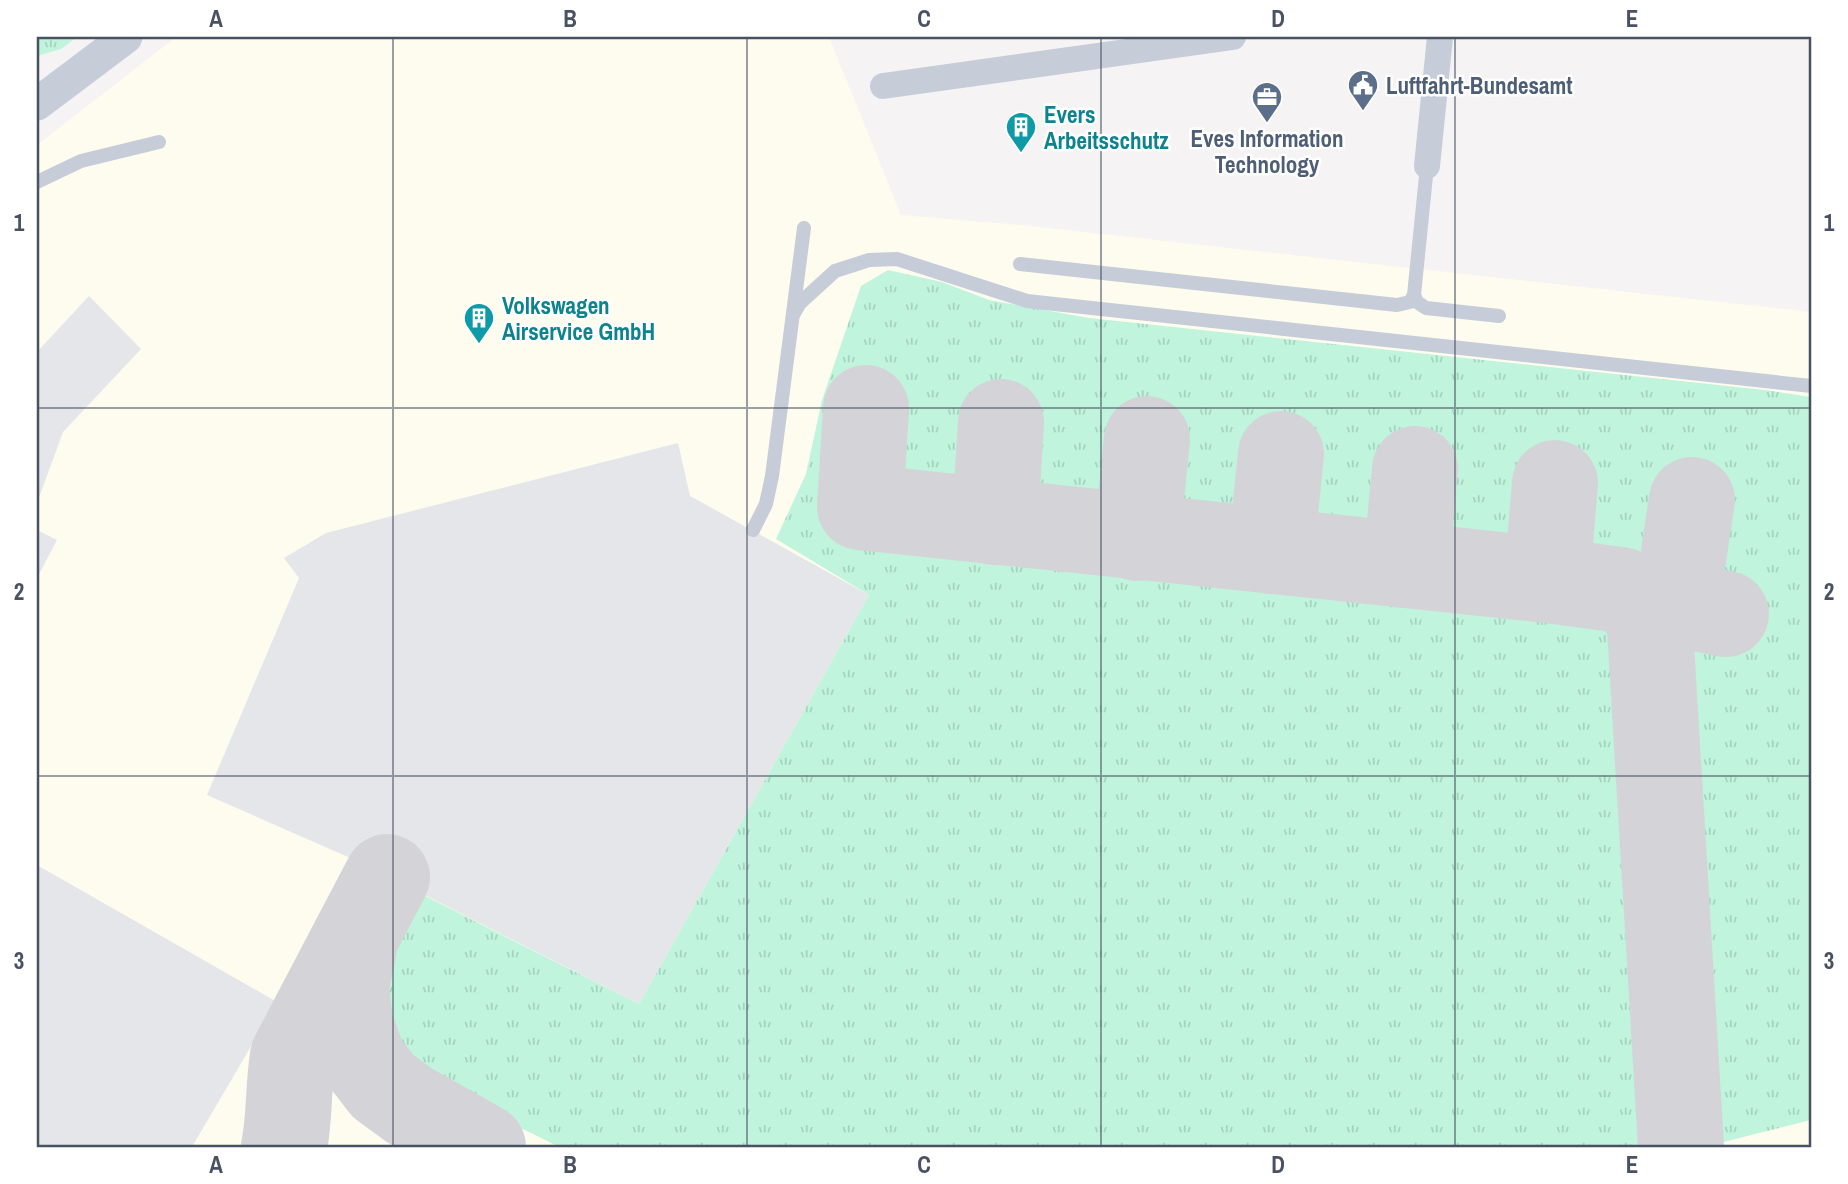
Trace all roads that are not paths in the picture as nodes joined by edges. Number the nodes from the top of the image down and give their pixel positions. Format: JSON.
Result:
{"nodes":[{"id":1,"x":126,"y":37,"type":"edge"},
{"id":2,"x":1233,"y":37,"type":"edge"},
{"id":3,"x":1440,"y":37,"type":"edge"},
{"id":4,"x":883,"y":86,"type":"dead end"},
{"id":5,"x":37,"y":104,"type":"edge"},
{"id":6,"x":159,"y":142,"type":"dead end"},
{"id":7,"x":1427,"y":166,"type":"joint"},
{"id":8,"x":37,"y":182,"type":"edge"},
{"id":9,"x":804,"y":228,"type":"dead end"},
{"id":10,"x":1020,"y":264,"type":"dead end"},
{"id":11,"x":1414,"y":295,"type":"junction"},
{"id":12,"x":793,"y":315,"type":"junction"},
{"id":13,"x":1499,"y":316,"type":"dead end"},
{"id":14,"x":1811,"y":386,"type":"edge"},
{"id":15,"x":753,"y":530,"type":"dead end"}],
"edges":[{"from":1,"to":5,"type":"street"},
{"from":2,"to":4,"type":"street"},
{"from":3,"to":7,"type":"street"},
{"from":6,"to":8,"type":"lane"},
{"from":7,"to":11,"type":"lane"},
{"from":9,"to":12,"type":"lane"},
{"from":10,"to":11,"type":"lane"},
{"from":11,"to":13,"type":"lane"},
{"from":12,"to":14,"type":"lane"},
{"from":12,"to":15,"type":"lane"}]}
